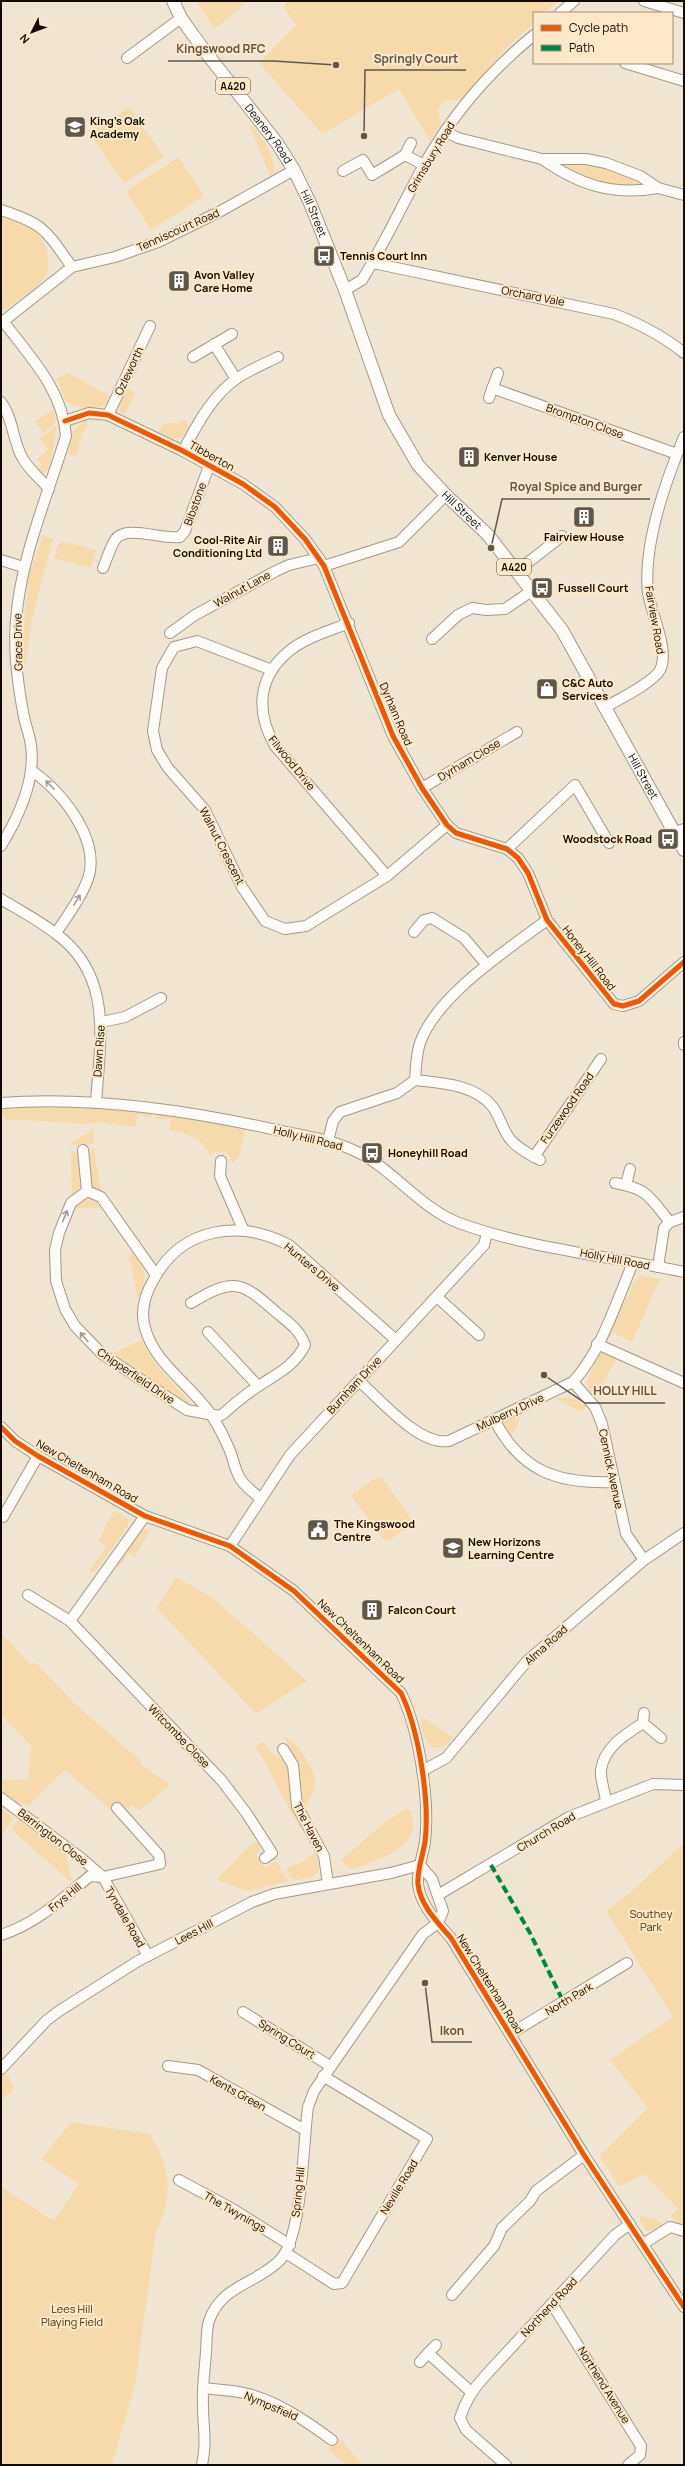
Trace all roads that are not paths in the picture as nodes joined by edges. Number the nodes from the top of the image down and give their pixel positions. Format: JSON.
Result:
{"nodes":[{"id":1,"x":173,"y":1,"type":"edge"},
{"id":2,"x":574,"y":1,"type":"edge"},
{"id":3,"x":644,"y":1,"type":"edge"},
{"id":4,"x":561,"y":12,"type":"edge"},
{"id":5,"x":684,"y":13,"type":"edge"},
{"id":6,"x":181,"y":18,"type":"junction"},
{"id":7,"x":533,"y":36,"type":"edge"},
{"id":8,"x":127,"y":58,"type":"dead end"},
{"id":9,"x":628,"y":64,"type":"edge"},
{"id":10,"x":684,"y":81,"type":"edge"},
{"id":11,"x":445,"y":131,"type":"junction"},
{"id":12,"x":410,"y":142,"type":"dead end"},
{"id":13,"x":405,"y":155,"type":"junction"},
{"id":14,"x":542,"y":159,"type":"junction"},
{"id":15,"x":424,"y":165,"type":"junction"},
{"id":16,"x":294,"y":170,"type":"junction"},
{"id":17,"x":343,"y":171,"type":"dead end"},
{"id":18,"x":658,"y":188,"type":"junction"},
{"id":19,"x":684,"y":195,"type":"edge"},
{"id":20,"x":1,"y":210,"type":"edge"},
{"id":21,"x":373,"y":263,"type":"junction"},
{"id":22,"x":72,"y":267,"type":"junction"},
{"id":23,"x":344,"y":290,"type":"junction"},
{"id":24,"x":2,"y":322,"type":"edge"},
{"id":25,"x":150,"y":326,"type":"dead end"},
{"id":26,"x":232,"y":334,"type":"dead end"},
{"id":27,"x":214,"y":344,"type":"junction"},
{"id":28,"x":684,"y":353,"type":"edge"},
{"id":29,"x":193,"y":357,"type":"dead end"},
{"id":30,"x":278,"y":357,"type":"dead end"},
{"id":31,"x":498,"y":373,"type":"dead end"},
{"id":32,"x":236,"y":379,"type":"junction"},
{"id":33,"x":492,"y":388,"type":"junction"},
{"id":34,"x":489,"y":398,"type":"dead end"},
{"id":35,"x":1,"y":402,"type":"edge"},
{"id":36,"x":108,"y":415,"type":"junction"},
{"id":37,"x":65,"y":421,"type":"junction"},
{"id":38,"x":684,"y":437,"type":"edge"},
{"id":39,"x":183,"y":451,"type":"junction"},
{"id":40,"x":677,"y":454,"type":"junction"},
{"id":41,"x":209,"y":466,"type":"junction"},
{"id":42,"x":49,"y":489,"type":"junction"},
{"id":43,"x":446,"y":495,"type":"junction"},
{"id":44,"x":562,"y":536,"type":"dead end"},
{"id":45,"x":1,"y":560,"type":"edge"},
{"id":46,"x":322,"y":562,"type":"junction"},
{"id":47,"x":23,"y":567,"type":"junction"},
{"id":48,"x":103,"y":568,"type":"dead end"},
{"id":49,"x":518,"y":571,"type":"junction"},
{"id":50,"x":533,"y":590,"type":"junction"},
{"id":51,"x":348,"y":623,"type":"junction"},
{"id":52,"x":170,"y":633,"type":"dead end"},
{"id":53,"x":432,"y":639,"type":"dead end"},
{"id":54,"x":272,"y":670,"type":"junction"},
{"id":55,"x":604,"y":708,"type":"junction"},
{"id":56,"x":517,"y":732,"type":"dead end"},
{"id":57,"x":31,"y":770,"type":"junction"},
{"id":58,"x":422,"y":788,"type":"junction"},
{"id":59,"x":447,"y":825,"type":"junction"},
{"id":60,"x":680,"y":831,"type":"edge"},
{"id":61,"x":609,"y":843,"type":"dead end"},
{"id":62,"x":1,"y":846,"type":"edge"},
{"id":63,"x":508,"y":849,"type":"junction"},
{"id":64,"x":684,"y":850,"type":"edge"},
{"id":65,"x":387,"y":876,"type":"junction"},
{"id":66,"x":1,"y":899,"type":"edge"},
{"id":67,"x":547,"y":920,"type":"junction"},
{"id":68,"x":414,"y":932,"type":"dead end"},
{"id":69,"x":56,"y":933,"type":"junction"},
{"id":70,"x":684,"y":962,"type":"edge"},
{"id":71,"x":487,"y":964,"type":"junction"},
{"id":72,"x":161,"y":998,"type":"dead end"},
{"id":73,"x":102,"y":1022,"type":"junction"},
{"id":74,"x":684,"y":1042,"type":"edge"},
{"id":75,"x":684,"y":1045,"type":"edge"},
{"id":76,"x":601,"y":1059,"type":"dead end"},
{"id":77,"x":415,"y":1080,"type":"junction"},
{"id":78,"x":1,"y":1103,"type":"edge"},
{"id":79,"x":96,"y":1103,"type":"junction"},
{"id":80,"x":328,"y":1141,"type":"junction"},
{"id":81,"x":83,"y":1150,"type":"dead end"},
{"id":82,"x":221,"y":1161,"type":"dead end"},
{"id":83,"x":630,"y":1169,"type":"dead end"},
{"id":84,"x":615,"y":1183,"type":"dead end"},
{"id":85,"x":626,"y":1185,"type":"junction"},
{"id":86,"x":88,"y":1191,"type":"junction"},
{"id":87,"x":684,"y":1217,"type":"edge"},
{"id":88,"x":670,"y":1222,"type":"junction"},
{"id":89,"x":243,"y":1229,"type":"junction"},
{"id":90,"x":488,"y":1233,"type":"junction"},
{"id":91,"x":633,"y":1263,"type":"junction"},
{"id":92,"x":658,"y":1267,"type":"junction"},
{"id":93,"x":684,"y":1272,"type":"edge"},
{"id":94,"x":156,"y":1275,"type":"junction"},
{"id":95,"x":437,"y":1296,"type":"junction"},
{"id":96,"x":191,"y":1303,"type":"dead end"},
{"id":97,"x":208,"y":1332,"type":"dead end"},
{"id":98,"x":479,"y":1335,"type":"dead end"},
{"id":99,"x":396,"y":1340,"type":"junction"},
{"id":100,"x":597,"y":1344,"type":"junction"},
{"id":101,"x":359,"y":1381,"type":"junction"},
{"id":102,"x":573,"y":1382,"type":"junction"},
{"id":103,"x":684,"y":1383,"type":"edge"},
{"id":104,"x":258,"y":1386,"type":"junction"},
{"id":105,"x":211,"y":1415,"type":"junction"},
{"id":106,"x":494,"y":1419,"type":"junction"},
{"id":107,"x":1,"y":1426,"type":"edge"},
{"id":108,"x":38,"y":1456,"type":"junction"},
{"id":109,"x":614,"y":1482,"type":"junction"},
{"id":110,"x":260,"y":1498,"type":"junction"},
{"id":111,"x":145,"y":1516,"type":"junction"},
{"id":112,"x":3,"y":1517,"type":"dead end"},
{"id":113,"x":684,"y":1533,"type":"edge"},
{"id":114,"x":230,"y":1546,"type":"junction"},
{"id":115,"x":644,"y":1560,"type":"junction"},
{"id":116,"x":28,"y":1595,"type":"dead end"},
{"id":117,"x":70,"y":1621,"type":"junction"},
{"id":118,"x":661,"y":1738,"type":"dead end"},
{"id":119,"x":283,"y":1749,"type":"dead end"},
{"id":120,"x":422,"y":1771,"type":"junction"},
{"id":121,"x":684,"y":1785,"type":"edge"},
{"id":122,"x":1,"y":1798,"type":"edge"},
{"id":123,"x":606,"y":1801,"type":"junction"},
{"id":124,"x":117,"y":1808,"type":"dead end"},
{"id":125,"x":265,"y":1858,"type":"dead end"},
{"id":126,"x":420,"y":1865,"type":"junction"},
{"id":127,"x":103,"y":1877,"type":"junction"},
{"id":128,"x":328,"y":1884,"type":"junction"},
{"id":129,"x":438,"y":1895,"type":"junction"},
{"id":130,"x":438,"y":1923,"type":"junction"},
{"id":131,"x":1,"y":1935,"type":"edge"},
{"id":132,"x":148,"y":1956,"type":"junction"},
{"id":133,"x":627,"y":1963,"type":"dead end"},
{"id":134,"x":243,"y":2012,"type":"dead end"},
{"id":135,"x":510,"y":2034,"type":"junction"},
{"id":136,"x":168,"y":2066,"type":"dead end"},
{"id":137,"x":330,"y":2066,"type":"junction"},
{"id":138,"x":1,"y":2069,"type":"edge"},
{"id":139,"x":323,"y":2076,"type":"junction"},
{"id":140,"x":304,"y":2130,"type":"junction"},
{"id":141,"x":584,"y":2156,"type":"junction"},
{"id":142,"x":179,"y":2180,"type":"dead end"},
{"id":143,"x":630,"y":2224,"type":"junction"},
{"id":144,"x":684,"y":2231,"type":"edge"},
{"id":145,"x":643,"y":2244,"type":"junction"},
{"id":146,"x":288,"y":2249,"type":"junction"},
{"id":147,"x":452,"y":2295,"type":"dead end"},
{"id":148,"x":552,"y":2304,"type":"junction"},
{"id":149,"x":684,"y":2307,"type":"edge"},
{"id":150,"x":436,"y":2345,"type":"dead end"},
{"id":151,"x":428,"y":2353,"type":"junction"},
{"id":152,"x":420,"y":2362,"type":"dead end"},
{"id":153,"x":204,"y":2388,"type":"junction"},
{"id":154,"x":471,"y":2392,"type":"junction"},
{"id":155,"x":332,"y":2440,"type":"dead end"},
{"id":156,"x":202,"y":2465,"type":"edge"},
{"id":157,"x":506,"y":2465,"type":"edge"},
{"id":158,"x":628,"y":2465,"type":"edge"}],
"edges":[{"from":1,"to":6,"type":"main road","name":"Deanery Road","number":"A420"},
{"from":2,"to":4,"type":"street"},
{"from":3,"to":5,"type":"street"},
{"from":6,"to":8,"type":"street"},
{"from":6,"to":16,"type":"main road","name":"Deanery Road","number":"A420"},
{"from":7,"to":11,"type":"street","name":"Grimsbury Road"},
{"from":9,"to":10,"type":"street"},
{"from":11,"to":14,"type":"street"},
{"from":11,"to":15,"type":"street","name":"Grimsbury Road"},
{"from":12,"to":13,"type":"street"},
{"from":13,"to":15,"type":"street"},
{"from":13,"to":17,"type":"street"},
{"from":14,"to":18,"type":"street"},
{"from":14,"to":18,"type":"street"},
{"from":15,"to":21,"type":"street","name":"Grimsbury Road"},
{"from":16,"to":22,"type":"street","name":"Tenniscourt Road"},
{"from":16,"to":23,"type":"main road","name":"Hill Street","number":"A420"},
{"from":18,"to":19,"type":"street"},
{"from":20,"to":22,"type":"street"},
{"from":21,"to":23,"type":"street","name":"Grimsbury Road"},
{"from":21,"to":28,"type":"street","name":"Orchard Vale"},
{"from":22,"to":24,"type":"street","name":"Tenniscourt Road"},
{"from":23,"to":43,"type":"main road","name":"Hill Street","number":"A420"},
{"from":24,"to":37,"type":"street","name":"Grace Drive"},
{"from":25,"to":36,"type":"street","name":"Ozleworth"},
{"from":26,"to":27,"type":"street"},
{"from":27,"to":29,"type":"street"},
{"from":27,"to":32,"type":"street"},
{"from":30,"to":32,"type":"street"},
{"from":31,"to":33,"type":"street"},
{"from":32,"to":39,"type":"street"},
{"from":33,"to":34,"type":"street"},
{"from":33,"to":40,"type":"street","name":"Brompton Close"},
{"from":35,"to":42,"type":"street"},
{"from":36,"to":37,"type":"street","name":"Tibberton"},
{"from":36,"to":39,"type":"street","name":"Tibberton"},
{"from":37,"to":42,"type":"street","name":"Grace Drive"},
{"from":38,"to":40,"type":"street","name":"Fairview Road"},
{"from":39,"to":41,"type":"street","name":"Tibberton"},
{"from":40,"to":55,"type":"street","name":"Fairview Road"},
{"from":41,"to":46,"type":"street","name":"Tibberton"},
{"from":41,"to":48,"type":"street","name":"Bibstone"},
{"from":42,"to":47,"type":"street","name":"Grace Drive"},
{"from":43,"to":46,"type":"street","name":"Walnut Lane"},
{"from":43,"to":49,"type":"main road","name":"Hill Street","number":"A420"},
{"from":44,"to":49,"type":"street"},
{"from":45,"to":47,"type":"street"},
{"from":46,"to":51,"type":"street","name":"Dyrham Road"},
{"from":46,"to":52,"type":"street","name":"Walnut Lane"},
{"from":47,"to":57,"type":"street","name":"Grace Drive"},
{"from":49,"to":50,"type":"main road","name":"Hill Street","number":"A420"},
{"from":50,"to":53,"type":"street"},
{"from":50,"to":55,"type":"main road","name":"Hill Street","number":"A420"},
{"from":51,"to":54,"type":"street","name":"Filwood Drive"},
{"from":51,"to":58,"type":"street","name":"Dyrham Road"},
{"from":54,"to":65,"type":"street","name":"Filwood Drive"},
{"from":54,"to":65,"type":"street","name":"Walnut Crescent"},
{"from":55,"to":60,"type":"main road","name":"Hill Street","number":"A420"},
{"from":56,"to":58,"type":"street","name":"Dyrham Close"},
{"from":57,"to":62,"type":"street","name":"Grace Drive"},
{"from":69,"to":57,"type":"street","one_way":true},
{"from":58,"to":59,"type":"street","name":"Dyrham Road"},
{"from":59,"to":63,"type":"street","name":"Dyrham Road"},
{"from":59,"to":65,"type":"street","name":"Walnut Crescent"},
{"from":60,"to":64,"type":"main road","name":"Hill Street","number":"A420"},
{"from":61,"to":63,"type":"street"},
{"from":63,"to":67,"type":"street","name":"Honey Hill Road"},
{"from":66,"to":69,"type":"street","name":"Dawn Rise"},
{"from":67,"to":70,"type":"street","name":"Honey Hill Road"},
{"from":67,"to":71,"type":"street"},
{"from":68,"to":71,"type":"street"},
{"from":69,"to":73,"type":"street","name":"Dawn Rise"},
{"from":71,"to":77,"type":"street"},
{"from":72,"to":73,"type":"street"},
{"from":73,"to":79,"type":"street","name":"Dawn Rise"},
{"from":74,"to":75,"type":"street"},
{"from":76,"to":77,"type":"street","name":"Furzewood Road"},
{"from":77,"to":80,"type":"street"},
{"from":78,"to":79,"type":"street","name":"Holly Hill Road"},
{"from":79,"to":80,"type":"street","name":"Holly Hill Road"},
{"from":80,"to":90,"type":"street","name":"Holly Hill Road"},
{"from":81,"to":86,"type":"street"},
{"from":82,"to":89,"type":"street"},
{"from":83,"to":85,"type":"street"},
{"from":84,"to":85,"type":"street"},
{"from":85,"to":88,"type":"street"},
{"from":86,"to":94,"type":"street"},
{"from":105,"to":86,"type":"street","name":"Chipperfield Drive","one_way":true},
{"from":87,"to":88,"type":"street"},
{"from":88,"to":92,"type":"street"},
{"from":89,"to":94,"type":"street","name":"Hunters Drive"},
{"from":89,"to":99,"type":"street","name":"Hunters Drive"},
{"from":90,"to":91,"type":"street","name":"Holly Hill Road"},
{"from":90,"to":95,"type":"street","name":"Burnham Drive"},
{"from":91,"to":92,"type":"street","name":"Holly Hill Road"},
{"from":91,"to":100,"type":"street","name":"Mulberry Drive"},
{"from":92,"to":93,"type":"street","name":"Holly Hill Road"},
{"from":94,"to":105,"type":"street","name":"Chipperfield Drive"},
{"from":95,"to":98,"type":"street"},
{"from":95,"to":99,"type":"street","name":"Burnham Drive"},
{"from":96,"to":104,"type":"street"},
{"from":97,"to":104,"type":"street"},
{"from":99,"to":101,"type":"street","name":"Burnham Drive"},
{"from":100,"to":102,"type":"street","name":"Mulberry Drive"},
{"from":100,"to":103,"type":"street"},
{"from":101,"to":106,"type":"street","name":"Mulberry Drive"},
{"from":101,"to":110,"type":"street","name":"Burnham Drive"},
{"from":102,"to":106,"type":"street","name":"Mulberry Drive"},
{"from":102,"to":109,"type":"street","name":"Cennick Avenue"},
{"from":104,"to":105,"type":"street"},
{"from":105,"to":110,"type":"street","name":"Chipperfield Drive"},
{"from":106,"to":109,"type":"street"},
{"from":107,"to":108,"type":"street","name":"New Cheltenham Road"},
{"from":108,"to":111,"type":"street","name":"New Cheltenham Road"},
{"from":108,"to":112,"type":"street"},
{"from":109,"to":115,"type":"street","name":"Cennick Avenue"},
{"from":110,"to":114,"type":"street","name":"Burnham Drive"},
{"from":111,"to":114,"type":"street","name":"New Cheltenham Road"},
{"from":111,"to":117,"type":"street"},
{"from":113,"to":115,"type":"street","name":"Alma Road"},
{"from":114,"to":120,"type":"street","name":"New Cheltenham Road"},
{"from":115,"to":120,"type":"street","name":"Alma Road"},
{"from":116,"to":117,"type":"street","name":"Witcombe Close"},
{"from":117,"to":125,"type":"street","name":"Witcombe Close"},
{"from":118,"to":123,"type":"street"},
{"from":119,"to":128,"type":"street","name":"The Haven"},
{"from":120,"to":126,"type":"street","name":"New Cheltenham Road"},
{"from":121,"to":123,"type":"street","name":"Church Road"},
{"from":122,"to":127,"type":"street","name":"Barrington Close"},
{"from":123,"to":129,"type":"street","name":"Church Road"},
{"from":124,"to":127,"type":"street","name":"Frys Hill"},
{"from":126,"to":128,"type":"street","name":"Lees Hill"},
{"from":126,"to":129,"type":"street"},
{"from":126,"to":130,"type":"street","name":"New Cheltenham Road"},
{"from":127,"to":131,"type":"street","name":"Frys Hill"},
{"from":127,"to":132,"type":"street","name":"Tyndale Road"},
{"from":128,"to":132,"type":"street","name":"Lees Hill"},
{"from":129,"to":130,"type":"street"},
{"from":130,"to":135,"type":"street","name":"New Cheltenham Road"},
{"from":130,"to":137,"type":"street","name":"Spring Hill"},
{"from":132,"to":138,"type":"street","name":"Lees Hill"},
{"from":133,"to":135,"type":"street","name":"North Park"},
{"from":134,"to":137,"type":"street","name":"Spring Court"},
{"from":135,"to":141,"type":"street","name":"New Cheltenham Road"},
{"from":136,"to":140,"type":"street","name":"Kents Green"},
{"from":137,"to":139,"type":"street","name":"Spring Hill"},
{"from":139,"to":140,"type":"street","name":"Spring Hill"},
{"from":139,"to":146,"type":"street","name":"Neville Road"},
{"from":140,"to":146,"type":"street","name":"Spring Hill"},
{"from":141,"to":143,"type":"street","name":"New Cheltenham Road"},
{"from":141,"to":147,"type":"street"},
{"from":142,"to":146,"type":"street","name":"The Twynings"},
{"from":143,"to":145,"type":"street","name":"New Cheltenham Road"},
{"from":143,"to":148,"type":"street","name":"Northend Road"},
{"from":144,"to":145,"type":"street"},
{"from":145,"to":149,"type":"street","name":"New Cheltenham Road"},
{"from":146,"to":153,"type":"street"},
{"from":148,"to":154,"type":"street","name":"Northend Road"},
{"from":148,"to":158,"type":"street","name":"Northend Avenue"},
{"from":150,"to":151,"type":"street"},
{"from":151,"to":152,"type":"street"},
{"from":151,"to":154,"type":"street"},
{"from":153,"to":155,"type":"street","name":"Nympsfield"},
{"from":153,"to":156,"type":"street"},
{"from":154,"to":157,"type":"street","name":"Northend Road"}]}
